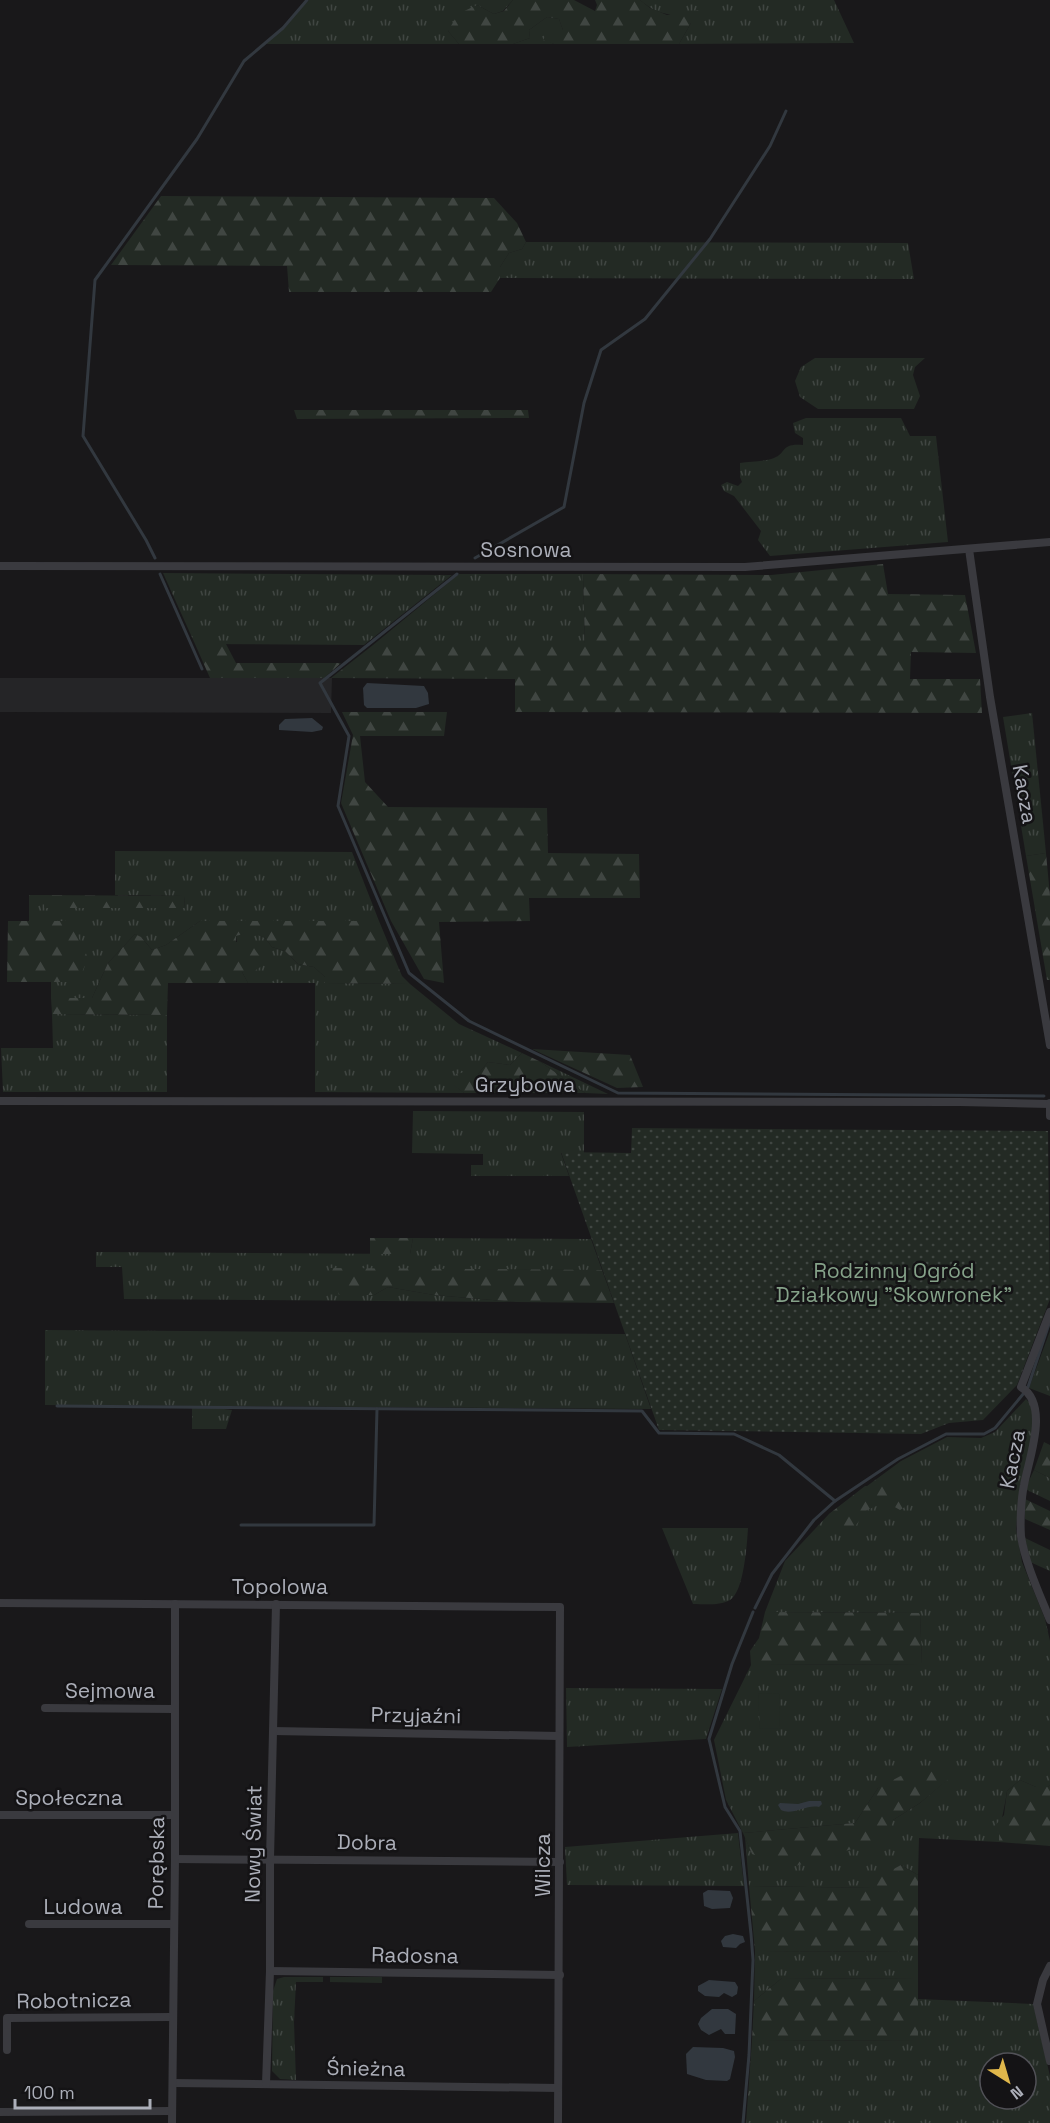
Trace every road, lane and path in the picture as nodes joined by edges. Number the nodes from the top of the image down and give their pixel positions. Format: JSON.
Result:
{"nodes":[{"id":1,"x":1050,"y":542,"type":"edge"},
{"id":2,"x":969,"y":549,"type":"junction"},
{"id":3,"x":0,"y":566,"type":"edge"},
{"id":4,"x":1050,"y":1045,"type":"edge"},
{"id":5,"x":0,"y":1101,"type":"edge"},
{"id":6,"x":1050,"y":1104,"type":"edge"},
{"id":7,"x":1050,"y":1116,"type":"edge"},
{"id":8,"x":1050,"y":1312,"type":"edge"},
{"id":9,"x":0,"y":1603,"type":"edge"},
{"id":10,"x":175,"y":1604,"type":"junction"},
{"id":11,"x":276,"y":1604,"type":"junction"},
{"id":12,"x":560,"y":1607,"type":"joint"},
{"id":13,"x":1050,"y":1620,"type":"edge"},
{"id":14,"x":45,"y":1708,"type":"dead end"},
{"id":15,"x":174,"y":1709,"type":"junction"},
{"id":16,"x":273,"y":1731,"type":"junction"},
{"id":17,"x":559,"y":1736,"type":"junction"},
{"id":18,"x":0,"y":1815,"type":"edge"},
{"id":19,"x":175,"y":1815,"type":"junction"},
{"id":20,"x":175,"y":1859,"type":"junction"},
{"id":21,"x":270,"y":1859,"type":"junction"},
{"id":22,"x":560,"y":1862,"type":"junction"},
{"id":23,"x":29,"y":1924,"type":"dead end"},
{"id":24,"x":174,"y":1924,"type":"junction"},
{"id":25,"x":1050,"y":1966,"type":"edge"},
{"id":26,"x":270,"y":1971,"type":"junction"},
{"id":27,"x":560,"y":1975,"type":"junction"},
{"id":28,"x":173,"y":2017,"type":"junction"},
{"id":29,"x":7,"y":2050,"type":"dead end"},
{"id":30,"x":1050,"y":2061,"type":"edge"},
{"id":31,"x":173,"y":2084,"type":"junction"},
{"id":32,"x":266,"y":2084,"type":"junction"},
{"id":33,"x":558,"y":2088,"type":"junction"},
{"id":34,"x":172,"y":2111,"type":"junction"},
{"id":35,"x":0,"y":2112,"type":"edge"},
{"id":36,"x":172,"y":2123,"type":"edge"},
{"id":37,"x":558,"y":2123,"type":"edge"}],
"edges":[{"from":1,"to":2,"type":"street","name":"Sosnowa"},
{"from":2,"to":3,"type":"street","name":"Sosnowa"},
{"from":2,"to":4,"type":"street","name":"Kacza"},
{"from":5,"to":6,"type":"street","name":"Grzybowa"},
{"from":6,"to":7,"type":"street"},
{"from":8,"to":13,"type":"street","name":"Kacza"},
{"from":9,"to":10,"type":"street","name":"Topolowa"},
{"from":10,"to":11,"type":"street","name":"Topolowa"},
{"from":10,"to":15,"type":"street","name":"Porębska"},
{"from":11,"to":12,"type":"street","name":"Topolowa"},
{"from":11,"to":16,"type":"street","name":"Nowy Świat"},
{"from":12,"to":17,"type":"street","name":"Wilcza"},
{"from":14,"to":15,"type":"street","name":"Sejmowa"},
{"from":15,"to":19,"type":"street","name":"Porębska"},
{"from":16,"to":17,"type":"street","name":"Przyjaźni"},
{"from":16,"to":21,"type":"street","name":"Nowy Świat"},
{"from":17,"to":22,"type":"street","name":"Wilcza"},
{"from":18,"to":19,"type":"street","name":"Społeczna"},
{"from":19,"to":20,"type":"street","name":"Porębska"},
{"from":20,"to":21,"type":"street","name":"Dobra"},
{"from":20,"to":24,"type":"street","name":"Porębska"},
{"from":21,"to":22,"type":"street","name":"Dobra"},
{"from":21,"to":26,"type":"street","name":"Nowy Świat"},
{"from":22,"to":27,"type":"street","name":"Wilcza"},
{"from":23,"to":24,"type":"street","name":"Ludowa"},
{"from":24,"to":28,"type":"street","name":"Porębska"},
{"from":25,"to":30,"type":"street"},
{"from":26,"to":27,"type":"street","name":"Radosna"},
{"from":26,"to":32,"type":"street","name":"Nowy Świat"},
{"from":27,"to":33,"type":"street","name":"Wilcza"},
{"from":28,"to":29,"type":"street","name":"Robotnicza"},
{"from":28,"to":31,"type":"street","name":"Porębska"},
{"from":31,"to":32,"type":"street","name":"Śnieżna"},
{"from":31,"to":34,"type":"street","name":"Porębska"},
{"from":32,"to":33,"type":"street","name":"Śnieżna"},
{"from":33,"to":37,"type":"street","name":"Wilcza"},
{"from":34,"to":35,"type":"street"},
{"from":34,"to":36,"type":"street","name":"Porębska"}]}
